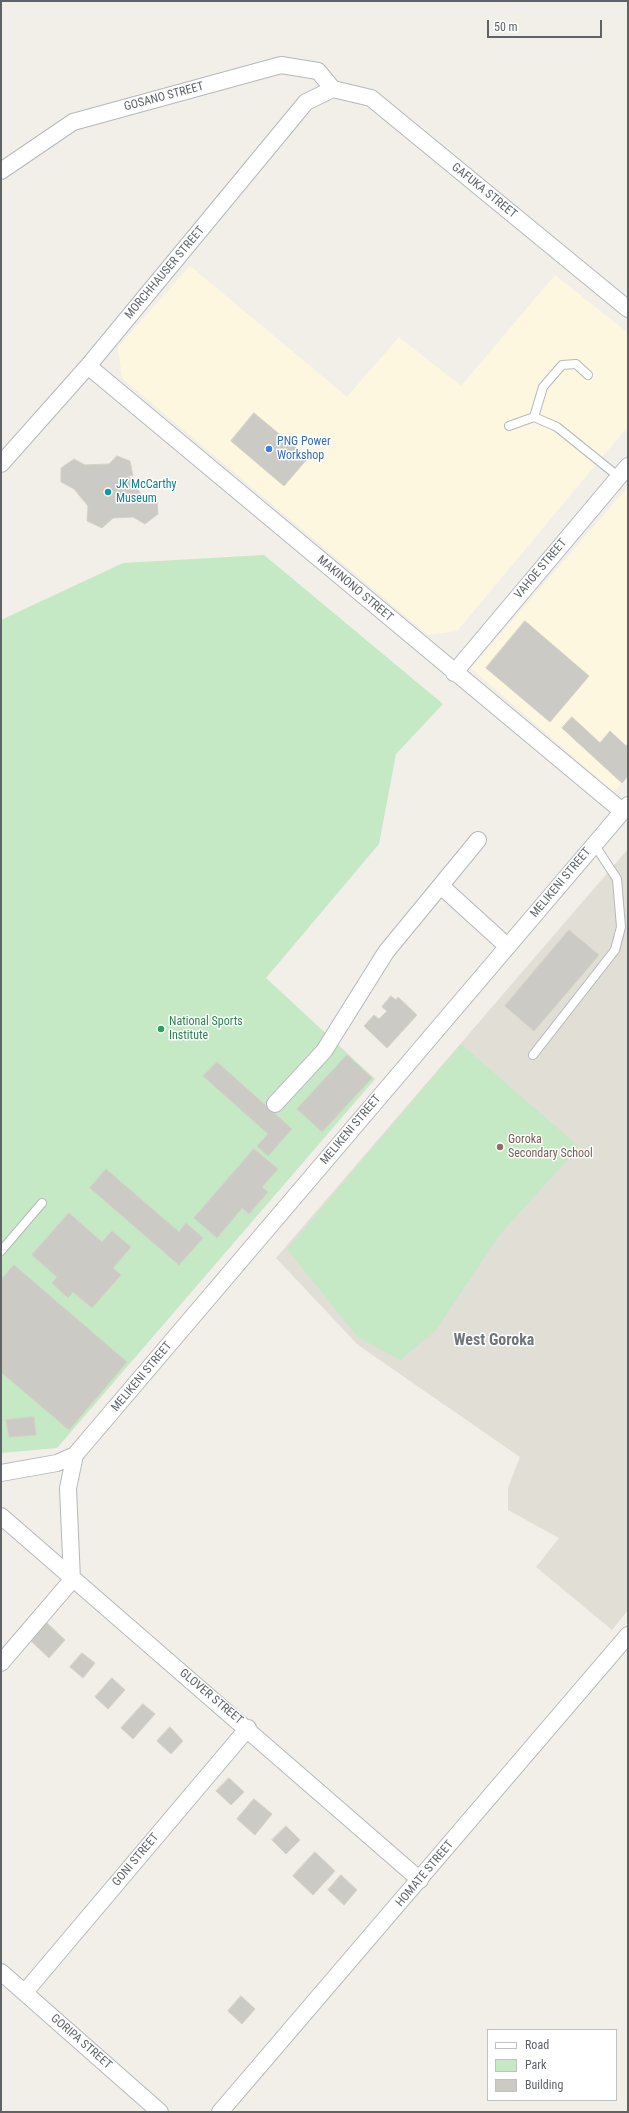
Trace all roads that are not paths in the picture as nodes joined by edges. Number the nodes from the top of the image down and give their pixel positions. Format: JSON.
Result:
{"nodes":[{"id":1,"x":333,"y":89,"type":"junction"},
{"id":2,"x":1,"y":172,"type":"edge"},
{"id":3,"x":628,"y":309,"type":"edge"},
{"id":4,"x":88,"y":366,"type":"junction"},
{"id":5,"x":588,"y":374,"type":"dead end"},
{"id":6,"x":534,"y":417,"type":"junction"},
{"id":7,"x":509,"y":426,"type":"dead end"},
{"id":8,"x":2,"y":462,"type":"edge"},
{"id":9,"x":623,"y":471,"type":"edge"},
{"id":10,"x":454,"y":673,"type":"junction"},
{"id":11,"x":625,"y":808,"type":"edge"},
{"id":12,"x":478,"y":840,"type":"dead end"},
{"id":13,"x":594,"y":844,"type":"junction"},
{"id":14,"x":441,"y":886,"type":"junction"},
{"id":15,"x":507,"y":946,"type":"junction"},
{"id":16,"x":533,"y":1055,"type":"dead end"},
{"id":17,"x":275,"y":1104,"type":"dead end"},
{"id":18,"x":42,"y":1203,"type":"dead end"},
{"id":19,"x":1,"y":1251,"type":"edge"},
{"id":20,"x":75,"y":1456,"type":"junction"},
{"id":21,"x":1,"y":1473,"type":"edge"},
{"id":22,"x":1,"y":1516,"type":"edge"},
{"id":23,"x":72,"y":1580,"type":"junction"},
{"id":24,"x":628,"y":1635,"type":"edge"},
{"id":25,"x":1,"y":1662,"type":"edge"},
{"id":26,"x":248,"y":1728,"type":"junction"},
{"id":27,"x":420,"y":1880,"type":"junction"},
{"id":28,"x":2,"y":1976,"type":"edge"},
{"id":29,"x":24,"y":1992,"type":"junction"},
{"id":30,"x":160,"y":2112,"type":"edge"},
{"id":31,"x":220,"y":2112,"type":"edge"}],
"edges":[{"from":1,"to":2,"type":"street","name":"GOSANO STREET"},
{"from":1,"to":3,"type":"street","name":"GAFUKA STREET"},
{"from":1,"to":4,"type":"street","name":"MORCHHAUSER STREET"},
{"from":4,"to":8,"type":"street","name":"MORCHHAUSER STREET"},
{"from":4,"to":10,"type":"street","name":"MAKINONO STREET"},
{"from":5,"to":6,"type":"lane"},
{"from":6,"to":7,"type":"lane"},
{"from":6,"to":9,"type":"lane"},
{"from":9,"to":10,"type":"street","name":"VAHOE STREET"},
{"from":10,"to":11,"type":"street","name":"MAKINONO STREET"},
{"from":11,"to":13,"type":"street","name":"MELIKENI STREET"},
{"from":12,"to":14,"type":"street"},
{"from":13,"to":15,"type":"street","name":"MELIKENI STREET"},
{"from":13,"to":16,"type":"lane"},
{"from":14,"to":15,"type":"street"},
{"from":14,"to":17,"type":"street"},
{"from":15,"to":20,"type":"street","name":"MELIKENI STREET"},
{"from":18,"to":19,"type":"lane"},
{"from":20,"to":21,"type":"street","name":"MELIKENI STREET"},
{"from":20,"to":23,"type":"street","name":"MELIKENI STREET"},
{"from":22,"to":23,"type":"street","name":"GLOVER STREET"},
{"from":23,"to":25,"type":"street"},
{"from":23,"to":26,"type":"street","name":"GLOVER STREET"},
{"from":24,"to":27,"type":"street","name":"HOMATE STREET"},
{"from":26,"to":27,"type":"street","name":"GLOVER STREET"},
{"from":26,"to":29,"type":"street","name":"GONI STREET"},
{"from":27,"to":31,"type":"street","name":"HOMATE STREET"},
{"from":28,"to":29,"type":"street","name":"GORIPA STREET"},
{"from":29,"to":30,"type":"street","name":"GORIPA STREET"}]}
